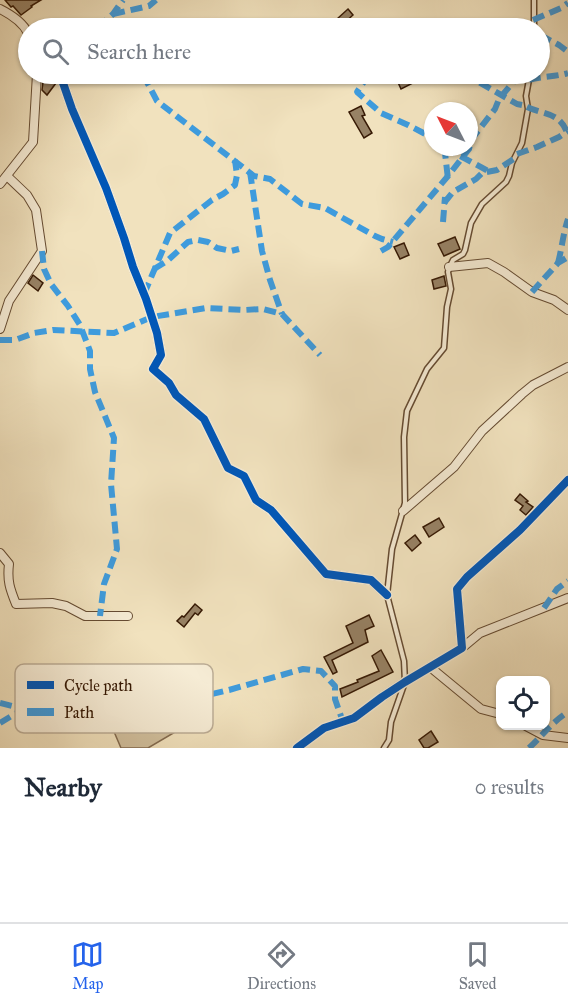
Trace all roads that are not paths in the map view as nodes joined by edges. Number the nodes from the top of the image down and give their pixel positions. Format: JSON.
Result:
{"nodes":[{"id":1,"x":534,"y":0,"type":"edge"},
{"id":2,"x":0,"y":9,"type":"edge"},
{"id":3,"x":534,"y":18,"type":"edge"},
{"id":4,"x":18,"y":21,"type":"edge"},
{"id":5,"x":36,"y":84,"type":"edge"},
{"id":6,"x":63,"y":84,"type":"edge"},
{"id":7,"x":528,"y":84,"type":"edge"},
{"id":8,"x":7,"y":176,"type":"junction"},
{"id":9,"x":0,"y":184,"type":"edge"},
{"id":10,"x":449,"y":267,"type":"junction"},
{"id":11,"x":568,"y":310,"type":"edge"},
{"id":12,"x":0,"y":329,"type":"edge"},
{"id":13,"x":568,"y":367,"type":"edge"},
{"id":14,"x":568,"y":480,"type":"edge"},
{"id":15,"x":403,"y":512,"type":"junction"},
{"id":16,"x":0,"y":553,"type":"edge"},
{"id":17,"x":387,"y":595,"type":"junction"},
{"id":18,"x":568,"y":598,"type":"edge"},
{"id":19,"x":128,"y":616,"type":"dead end"},
{"id":20,"x":462,"y":648,"type":"junction"},
{"id":21,"x":430,"y":667,"type":"junction"},
{"id":22,"x":405,"y":682,"type":"junction"},
{"id":23,"x":496,"y":713,"type":"edge"},
{"id":24,"x":534,"y":730,"type":"edge"},
{"id":25,"x":568,"y":738,"type":"edge"},
{"id":26,"x":297,"y":748,"type":"edge"},
{"id":27,"x":384,"y":748,"type":"edge"}],
"edges":[{"from":1,"to":3,"type":"lane"},
{"from":2,"to":4,"type":"street"},
{"from":5,"to":8,"type":"street"},
{"from":6,"to":17,"type":"street"},
{"from":7,"to":10,"type":"lane"},
{"from":8,"to":9,"type":"street"},
{"from":8,"to":12,"type":"street"},
{"from":10,"to":11,"type":"street"},
{"from":10,"to":15,"type":"lane"},
{"from":13,"to":15,"type":"street"},
{"from":14,"to":20,"type":"street"},
{"from":15,"to":17,"type":"lane"},
{"from":16,"to":19,"type":"street"},
{"from":17,"to":22,"type":"lane"},
{"from":18,"to":20,"type":"street"},
{"from":20,"to":21,"type":"street"},
{"from":21,"to":22,"type":"street"},
{"from":21,"to":23,"type":"street"},
{"from":22,"to":26,"type":"street"},
{"from":22,"to":27,"type":"lane"},
{"from":24,"to":25,"type":"street"}]}
